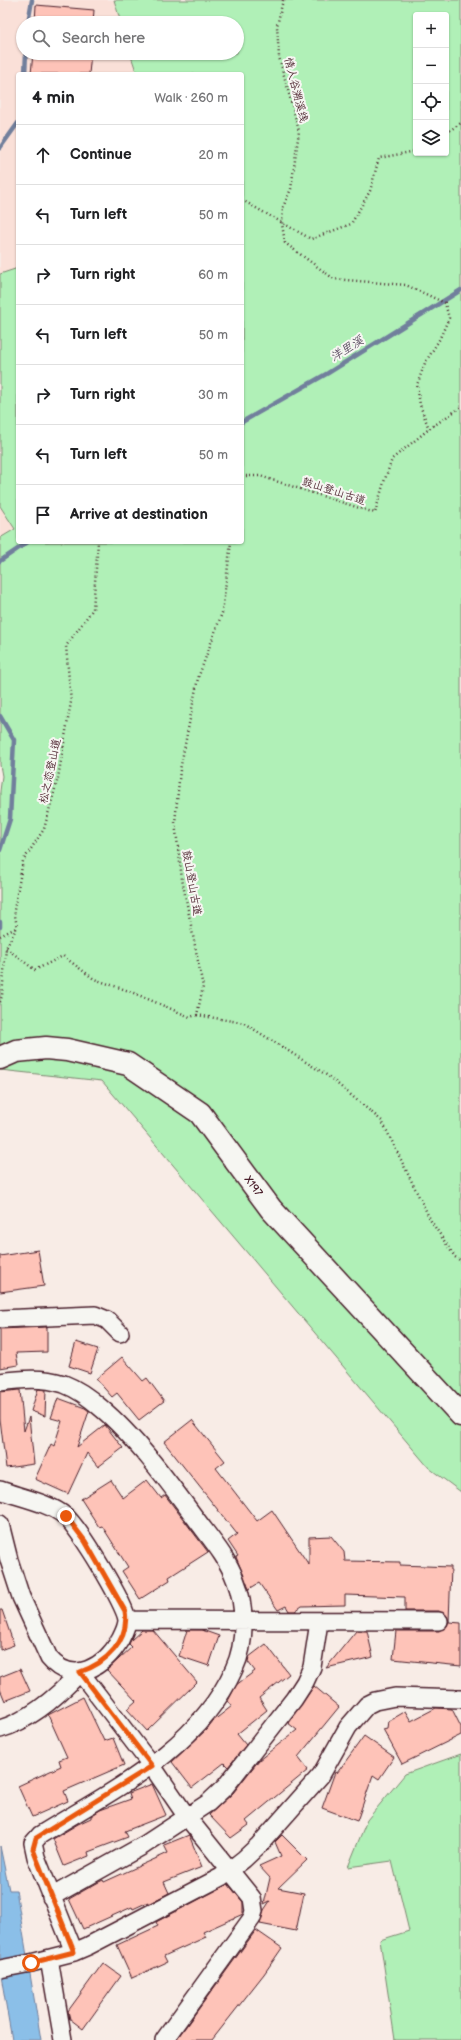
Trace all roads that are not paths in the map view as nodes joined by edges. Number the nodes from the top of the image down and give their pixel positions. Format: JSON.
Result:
{"nodes":[{"id":1,"x":0,"y":1058,"type":"edge"},
{"id":2,"x":0,"y":1319,"type":"edge"},
{"id":3,"x":120,"y":1333,"type":"dead end"},
{"id":4,"x":0,"y":1382,"type":"edge"},
{"id":5,"x":461,"y":1415,"type":"edge"},
{"id":6,"x":0,"y":1490,"type":"edge"},
{"id":7,"x":0,"y":1524,"type":"edge"},
{"id":8,"x":127,"y":1620,"type":"junction"},
{"id":9,"x":242,"y":1621,"type":"junction"},
{"id":10,"x":439,"y":1621,"type":"dead end"},
{"id":11,"x":319,"y":1622,"type":"junction"},
{"id":12,"x":80,"y":1672,"type":"junction"},
{"id":13,"x":461,"y":1699,"type":"edge"},
{"id":14,"x":0,"y":1729,"type":"edge"},
{"id":15,"x":152,"y":1766,"type":"junction"},
{"id":16,"x":187,"y":1817,"type":"junction"},
{"id":17,"x":230,"y":1870,"type":"junction"},
{"id":18,"x":51,"y":1897,"type":"junction"},
{"id":19,"x":74,"y":1952,"type":"junction"},
{"id":20,"x":50,"y":1959,"type":"junction"},
{"id":21,"x":0,"y":1969,"type":"edge"},
{"id":22,"x":63,"y":2040,"type":"edge"},
{"id":23,"x":164,"y":2040,"type":"edge"}],
"edges":[{"from":1,"to":5,"type":"main road","name":"X197","number":"X197"},
{"from":2,"to":3,"type":"street"},
{"from":4,"to":9,"type":"street"},
{"from":6,"to":8,"type":"street"},
{"from":7,"to":12,"type":"street"},
{"from":8,"to":9,"type":"street"},
{"from":8,"to":12,"type":"street"},
{"from":9,"to":11,"type":"street"},
{"from":9,"to":15,"type":"street"},
{"from":10,"to":11,"type":"street"},
{"from":11,"to":16,"type":"street"},
{"from":12,"to":14,"type":"street"},
{"from":12,"to":15,"type":"street"},
{"from":13,"to":17,"type":"street"},
{"from":15,"to":16,"type":"street"},
{"from":15,"to":18,"type":"street"},
{"from":16,"to":17,"type":"street"},
{"from":16,"to":18,"type":"street"},
{"from":17,"to":19,"type":"street"},
{"from":17,"to":23,"type":"street"},
{"from":18,"to":19,"type":"street"},
{"from":19,"to":20,"type":"street"},
{"from":20,"to":21,"type":"street","bridge":true},
{"from":20,"to":22,"type":"street"}]}
